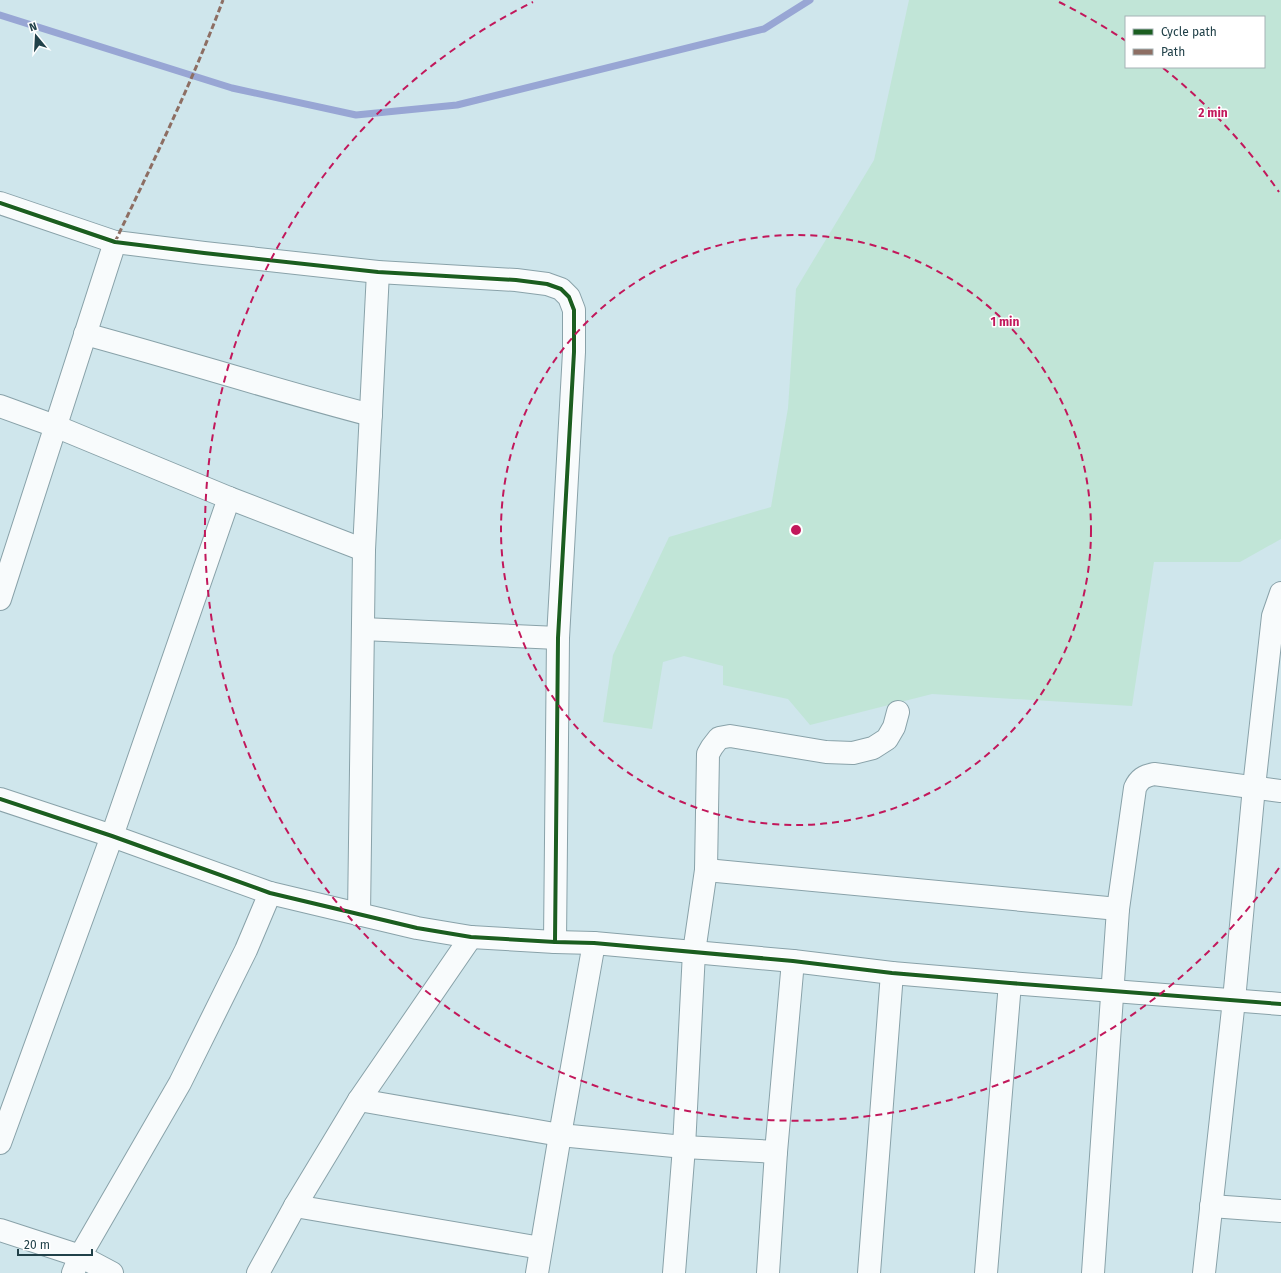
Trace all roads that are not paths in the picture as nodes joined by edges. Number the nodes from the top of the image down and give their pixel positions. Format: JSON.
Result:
{"nodes":[{"id":1,"x":0,"y":203,"type":"edge"},
{"id":2,"x":115,"y":242,"type":"junction"},
{"id":3,"x":378,"y":272,"type":"junction"},
{"id":4,"x":85,"y":334,"type":"junction"},
{"id":5,"x":0,"y":406,"type":"edge"},
{"id":6,"x":371,"y":415,"type":"junction"},
{"id":7,"x":55,"y":426,"type":"junction"},
{"id":8,"x":229,"y":498,"type":"junction"},
{"id":9,"x":364,"y":550,"type":"junction"},
{"id":10,"x":1281,"y":593,"type":"edge"},
{"id":11,"x":0,"y":597,"type":"edge"},
{"id":12,"x":363,"y":629,"type":"junction"},
{"id":13,"x":558,"y":638,"type":"junction"},
{"id":14,"x":898,"y":712,"type":"dead end"},
{"id":15,"x":1254,"y":787,"type":"junction"},
{"id":16,"x":1281,"y":791,"type":"edge"},
{"id":17,"x":0,"y":799,"type":"edge"},
{"id":18,"x":112,"y":836,"type":"junction"},
{"id":19,"x":706,"y":870,"type":"junction"},
{"id":20,"x":270,"y":893,"type":"junction"},
{"id":21,"x":1118,"y":909,"type":"junction"},
{"id":22,"x":359,"y":915,"type":"junction"},
{"id":23,"x":471,"y":937,"type":"junction"},
{"id":24,"x":555,"y":942,"type":"junction"},
{"id":25,"x":594,"y":943,"type":"junction"},
{"id":26,"x":694,"y":952,"type":"junction"},
{"id":27,"x":793,"y":961,"type":"junction"},
{"id":28,"x":892,"y":973,"type":"junction"},
{"id":29,"x":1010,"y":984,"type":"junction"},
{"id":30,"x":1114,"y":991,"type":"junction"},
{"id":31,"x":1234,"y":1000,"type":"junction"},
{"id":32,"x":1281,"y":1004,"type":"edge"},
{"id":33,"x":359,"y":1100,"type":"junction"},
{"id":34,"x":560,"y":1135,"type":"junction"},
{"id":35,"x":0,"y":1143,"type":"edge"},
{"id":36,"x":684,"y":1147,"type":"junction"},
{"id":37,"x":776,"y":1152,"type":"junction"},
{"id":38,"x":295,"y":1206,"type":"junction"},
{"id":39,"x":1211,"y":1206,"type":"junction"},
{"id":40,"x":1281,"y":1211,"type":"edge"},
{"id":41,"x":0,"y":1230,"type":"edge"},
{"id":42,"x":541,"y":1248,"type":"junction"},
{"id":43,"x":77,"y":1265,"type":"edge"},
{"id":44,"x":112,"y":1273,"type":"edge"},
{"id":45,"x":258,"y":1273,"type":"edge"},
{"id":46,"x":537,"y":1273,"type":"edge"},
{"id":47,"x":674,"y":1273,"type":"edge"},
{"id":48,"x":768,"y":1273,"type":"edge"},
{"id":49,"x":870,"y":1273,"type":"edge"},
{"id":50,"x":986,"y":1273,"type":"edge"},
{"id":51,"x":1093,"y":1273,"type":"edge"},
{"id":52,"x":1204,"y":1273,"type":"edge"}],
"edges":[{"from":1,"to":2,"type":"street"},
{"from":2,"to":3,"type":"street"},
{"from":2,"to":4,"type":"street"},
{"from":3,"to":6,"type":"street"},
{"from":3,"to":13,"type":"street"},
{"from":4,"to":6,"type":"street"},
{"from":4,"to":7,"type":"street"},
{"from":5,"to":7,"type":"street"},
{"from":6,"to":9,"type":"street"},
{"from":7,"to":8,"type":"street"},
{"from":7,"to":11,"type":"street"},
{"from":8,"to":9,"type":"street"},
{"from":8,"to":18,"type":"street"},
{"from":9,"to":12,"type":"street"},
{"from":10,"to":15,"type":"street"},
{"from":12,"to":13,"type":"street"},
{"from":12,"to":22,"type":"street"},
{"from":13,"to":24,"type":"street"},
{"from":14,"to":19,"type":"street"},
{"from":15,"to":16,"type":"street"},
{"from":15,"to":21,"type":"street"},
{"from":15,"to":31,"type":"street"},
{"from":17,"to":18,"type":"street"},
{"from":18,"to":20,"type":"street"},
{"from":18,"to":35,"type":"street"},
{"from":19,"to":21,"type":"street"},
{"from":19,"to":26,"type":"street"},
{"from":20,"to":22,"type":"street"},
{"from":20,"to":43,"type":"street"},
{"from":21,"to":30,"type":"street"},
{"from":22,"to":23,"type":"street"},
{"from":23,"to":24,"type":"street"},
{"from":23,"to":33,"type":"street"},
{"from":24,"to":25,"type":"street"},
{"from":25,"to":26,"type":"street"},
{"from":25,"to":34,"type":"street"},
{"from":26,"to":27,"type":"street"},
{"from":26,"to":36,"type":"street"},
{"from":27,"to":28,"type":"street"},
{"from":27,"to":37,"type":"street"},
{"from":28,"to":29,"type":"street"},
{"from":28,"to":49,"type":"street"},
{"from":29,"to":30,"type":"street"},
{"from":29,"to":50,"type":"street"},
{"from":30,"to":31,"type":"street"},
{"from":30,"to":51,"type":"street"},
{"from":31,"to":32,"type":"street"},
{"from":31,"to":39,"type":"street"},
{"from":33,"to":34,"type":"street"},
{"from":33,"to":38,"type":"street"},
{"from":34,"to":36,"type":"street"},
{"from":34,"to":42,"type":"street"},
{"from":36,"to":37,"type":"street"},
{"from":36,"to":47,"type":"street"},
{"from":37,"to":48,"type":"street"},
{"from":38,"to":42,"type":"street"},
{"from":38,"to":45,"type":"street"},
{"from":39,"to":40,"type":"street"},
{"from":39,"to":52,"type":"street"},
{"from":41,"to":43,"type":"street"},
{"from":42,"to":46,"type":"street"},
{"from":43,"to":44,"type":"street"}]}
